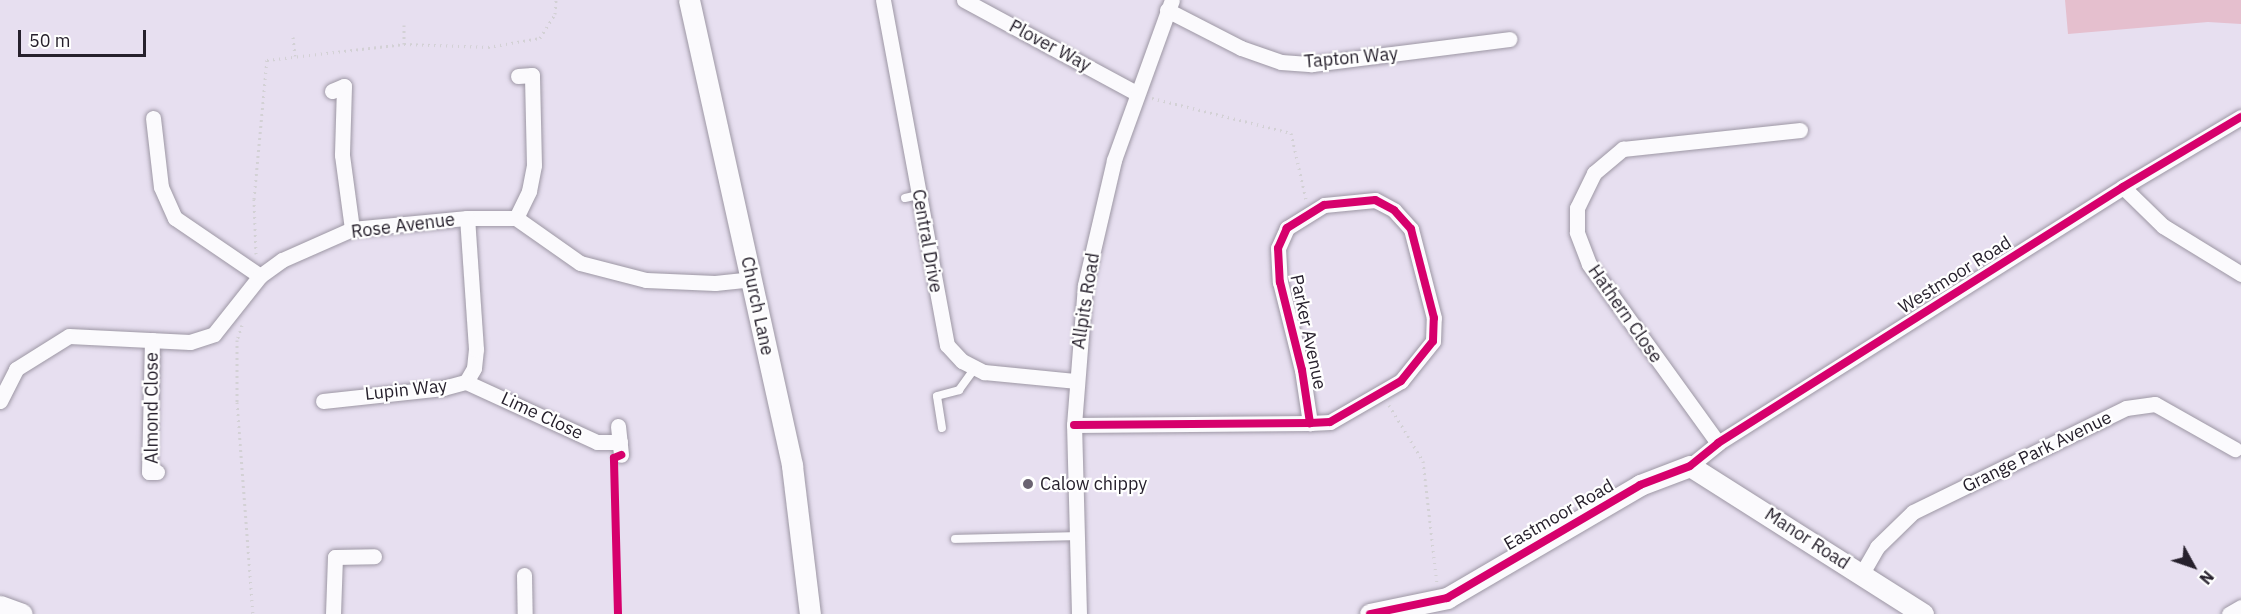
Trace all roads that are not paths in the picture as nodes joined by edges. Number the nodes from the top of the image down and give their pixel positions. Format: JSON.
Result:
{"nodes":[{"id":1,"x":689,"y":0,"type":"edge"},
{"id":2,"x":883,"y":0,"type":"edge"},
{"id":3,"x":964,"y":0,"type":"edge"},
{"id":4,"x":1169,"y":5,"type":"edge"},
{"id":5,"x":1509,"y":39,"type":"dead end"},
{"id":6,"x":531,"y":75,"type":"dead end"},
{"id":7,"x":344,"y":87,"type":"dead end"},
{"id":8,"x":1136,"y":93,"type":"junction"},
{"id":9,"x":2241,"y":117,"type":"edge"},
{"id":10,"x":153,"y":118,"type":"dead end"},
{"id":11,"x":1800,"y":130,"type":"dead end"},
{"id":12,"x":2123,"y":186,"type":"junction"},
{"id":13,"x":467,"y":218,"type":"junction"},
{"id":14,"x":516,"y":218,"type":"junction"},
{"id":15,"x":352,"y":229,"type":"junction"},
{"id":16,"x":2241,"y":274,"type":"edge"},
{"id":17,"x":260,"y":276,"type":"junction"},
{"id":18,"x":751,"y":279,"type":"junction"},
{"id":19,"x":152,"y":340,"type":"junction"},
{"id":20,"x":975,"y":368,"type":"junction"},
{"id":21,"x":1075,"y":381,"type":"junction"},
{"id":22,"x":466,"y":382,"type":"junction"},
{"id":23,"x":323,"y":400,"type":"dead end"},
{"id":24,"x":0,"y":401,"type":"edge"},
{"id":25,"x":1310,"y":423,"type":"junction"},
{"id":26,"x":1074,"y":425,"type":"junction"},
{"id":27,"x":618,"y":426,"type":"dead end"},
{"id":28,"x":942,"y":428,"type":"dead end"},
{"id":29,"x":1718,"y":443,"type":"junction"},
{"id":30,"x":2235,"y":449,"type":"dead end"},
{"id":31,"x":1689,"y":466,"type":"junction"},
{"id":32,"x":149,"y":473,"type":"dead end"},
{"id":33,"x":1077,"y":536,"type":"junction"},
{"id":34,"x":955,"y":539,"type":"dead end"},
{"id":35,"x":374,"y":556,"type":"dead end"},
{"id":36,"x":524,"y":574,"type":"dead end"},
{"id":37,"x":1861,"y":574,"type":"junction"},
{"id":38,"x":0,"y":606,"type":"edge"},
{"id":39,"x":2241,"y":607,"type":"edge"},
{"id":40,"x":1910,"y":610,"type":"edge"},
{"id":41,"x":22,"y":614,"type":"edge"},
{"id":42,"x":333,"y":614,"type":"edge"},
{"id":43,"x":525,"y":614,"type":"edge"},
{"id":44,"x":810,"y":614,"type":"edge"},
{"id":45,"x":1079,"y":614,"type":"edge"},
{"id":46,"x":1370,"y":614,"type":"edge"},
{"id":47,"x":2229,"y":614,"type":"edge"}],
"edges":[{"from":1,"to":18,"type":"street","name":"Church Lane"},
{"from":2,"to":20,"type":"street","name":"Central Drive"},
{"from":3,"to":8,"type":"street","name":"Plover Way"},
{"from":4,"to":5,"type":"street","name":"Tapton Way"},
{"from":4,"to":8,"type":"street","name":"Allpits Road"},
{"from":6,"to":14,"type":"street"},
{"from":7,"to":15,"type":"street"},
{"from":8,"to":21,"type":"street","name":"Allpits Road"},
{"from":9,"to":12,"type":"street","name":"Westmoor Road"},
{"from":10,"to":17,"type":"street"},
{"from":11,"to":29,"type":"street","name":"Hathern Close"},
{"from":12,"to":16,"type":"street"},
{"from":12,"to":29,"type":"street","name":"Westmoor Road"},
{"from":13,"to":14,"type":"street","name":"Rose Avenue"},
{"from":13,"to":15,"type":"street","name":"Rose Avenue"},
{"from":13,"to":22,"type":"street","name":"Lupin Way"},
{"from":14,"to":18,"type":"street"},
{"from":15,"to":17,"type":"street","name":"Rose Avenue"},
{"from":17,"to":19,"type":"street","name":"Rose Avenue"},
{"from":18,"to":44,"type":"street","name":"Church Lane"},
{"from":19,"to":24,"type":"street","name":"Rose Avenue"},
{"from":19,"to":32,"type":"street","name":"Almond Close"},
{"from":20,"to":21,"type":"street"},
{"from":20,"to":28,"type":"lane"},
{"from":21,"to":26,"type":"street","name":"Allpits Road"},
{"from":22,"to":23,"type":"street","name":"Lupin Way"},
{"from":22,"to":27,"type":"street","name":"Lime Close"},
{"from":25,"to":25,"type":"street","name":"Parker Avenue"},
{"from":25,"to":26,"type":"street","name":"Parker Avenue"},
{"from":26,"to":33,"type":"street","name":"Allpits Road"},
{"from":29,"to":31,"type":"street","name":"Westmoor Road"},
{"from":30,"to":37,"type":"street","name":"Grange Park Avenue"},
{"from":31,"to":37,"type":"street","name":"Manor Road"},
{"from":31,"to":46,"type":"street","name":"Eastmoor Road"},
{"from":33,"to":34,"type":"lane"},
{"from":33,"to":45,"type":"street","name":"Allpits Road"},
{"from":35,"to":42,"type":"street"},
{"from":36,"to":43,"type":"street"},
{"from":37,"to":40,"type":"street","name":"Manor Road"},
{"from":38,"to":41,"type":"street"},
{"from":39,"to":47,"type":"street"}]}
